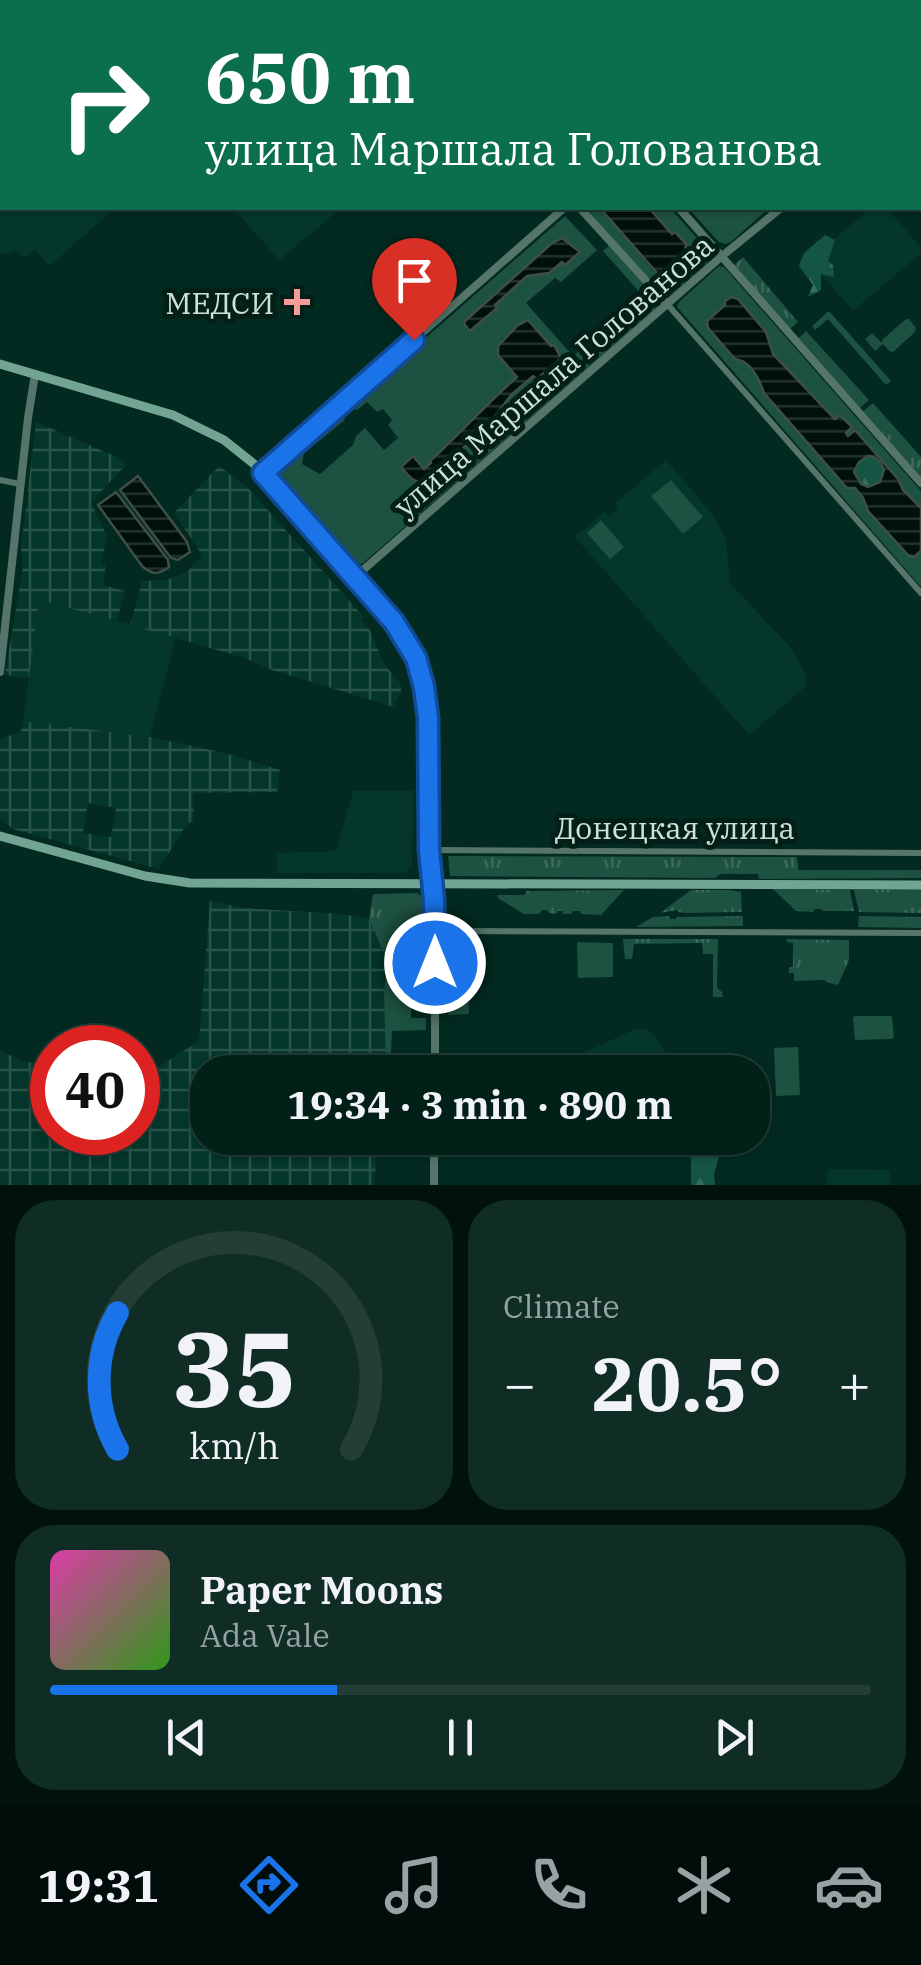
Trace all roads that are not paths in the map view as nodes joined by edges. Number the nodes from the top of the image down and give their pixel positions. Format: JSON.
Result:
{"nodes":[{"id":1,"x":562,"y":210,"type":"edge"},
{"id":2,"x":582,"y":210,"type":"edge"},
{"id":3,"x":681,"y":210,"type":"edge"},
{"id":4,"x":779,"y":210,"type":"edge"},
{"id":5,"x":722,"y":256,"type":"junction"},
{"id":6,"x":668,"y":305,"type":"junction"},
{"id":7,"x":0,"y":364,"type":"edge"},
{"id":8,"x":34,"y":374,"type":"junction"},
{"id":9,"x":263,"y":473,"type":"junction"},
{"id":10,"x":0,"y":480,"type":"edge"},
{"id":11,"x":921,"y":483,"type":"edge"},
{"id":12,"x":20,"y":484,"type":"junction"},
{"id":13,"x":355,"y":577,"type":"junction"},
{"id":14,"x":921,"y":593,"type":"edge"},
{"id":15,"x":0,"y":672,"type":"edge"},
{"id":16,"x":6,"y":837,"type":"edge"},
{"id":17,"x":0,"y":846,"type":"edge"},
{"id":18,"x":429,"y":850,"type":"junction"},
{"id":19,"x":921,"y":853,"type":"edge"},
{"id":20,"x":432,"y":883,"type":"junction"},
{"id":21,"x":921,"y":885,"type":"edge"},
{"id":22,"x":435,"y":930,"type":"junction"},
{"id":23,"x":921,"y":933,"type":"edge"},
{"id":24,"x":435,"y":1055,"type":"edge"},
{"id":25,"x":434,"y":1155,"type":"edge"},
{"id":26,"x":434,"y":1185,"type":"edge"}],
"edges":[{"from":1,"to":9,"type":"street"},
{"from":2,"to":6,"type":"street"},
{"from":3,"to":5,"type":"street"},
{"from":4,"to":5,"type":"street","name":"улица Маршала Голованова"},
{"from":5,"to":6,"type":"street","name":"улица Маршала Голованова"},
{"from":5,"to":11,"type":"street"},
{"from":6,"to":13,"type":"street","name":"улица Маршала Голованова"},
{"from":6,"to":14,"type":"street"},
{"from":7,"to":8,"type":"main road"},
{"from":8,"to":9,"type":"main road"},
{"from":8,"to":12,"type":"street"},
{"from":9,"to":13,"type":"main road"},
{"from":10,"to":12,"type":"street"},
{"from":12,"to":15,"type":"street"},
{"from":13,"to":18,"type":"main road"},
{"from":16,"to":17,"type":"main road"},
{"from":16,"to":20,"type":"main road","name":"Донецкая улица"},
{"from":18,"to":19,"type":"street","name":"Донецкая улица"},
{"from":18,"to":20,"type":"main road"},
{"from":20,"to":21,"type":"main road","name":"Донецкая улица"},
{"from":20,"to":22,"type":"street"},
{"from":22,"to":23,"type":"street"},
{"from":22,"to":24,"type":"street"},
{"from":25,"to":26,"type":"street"}]}
